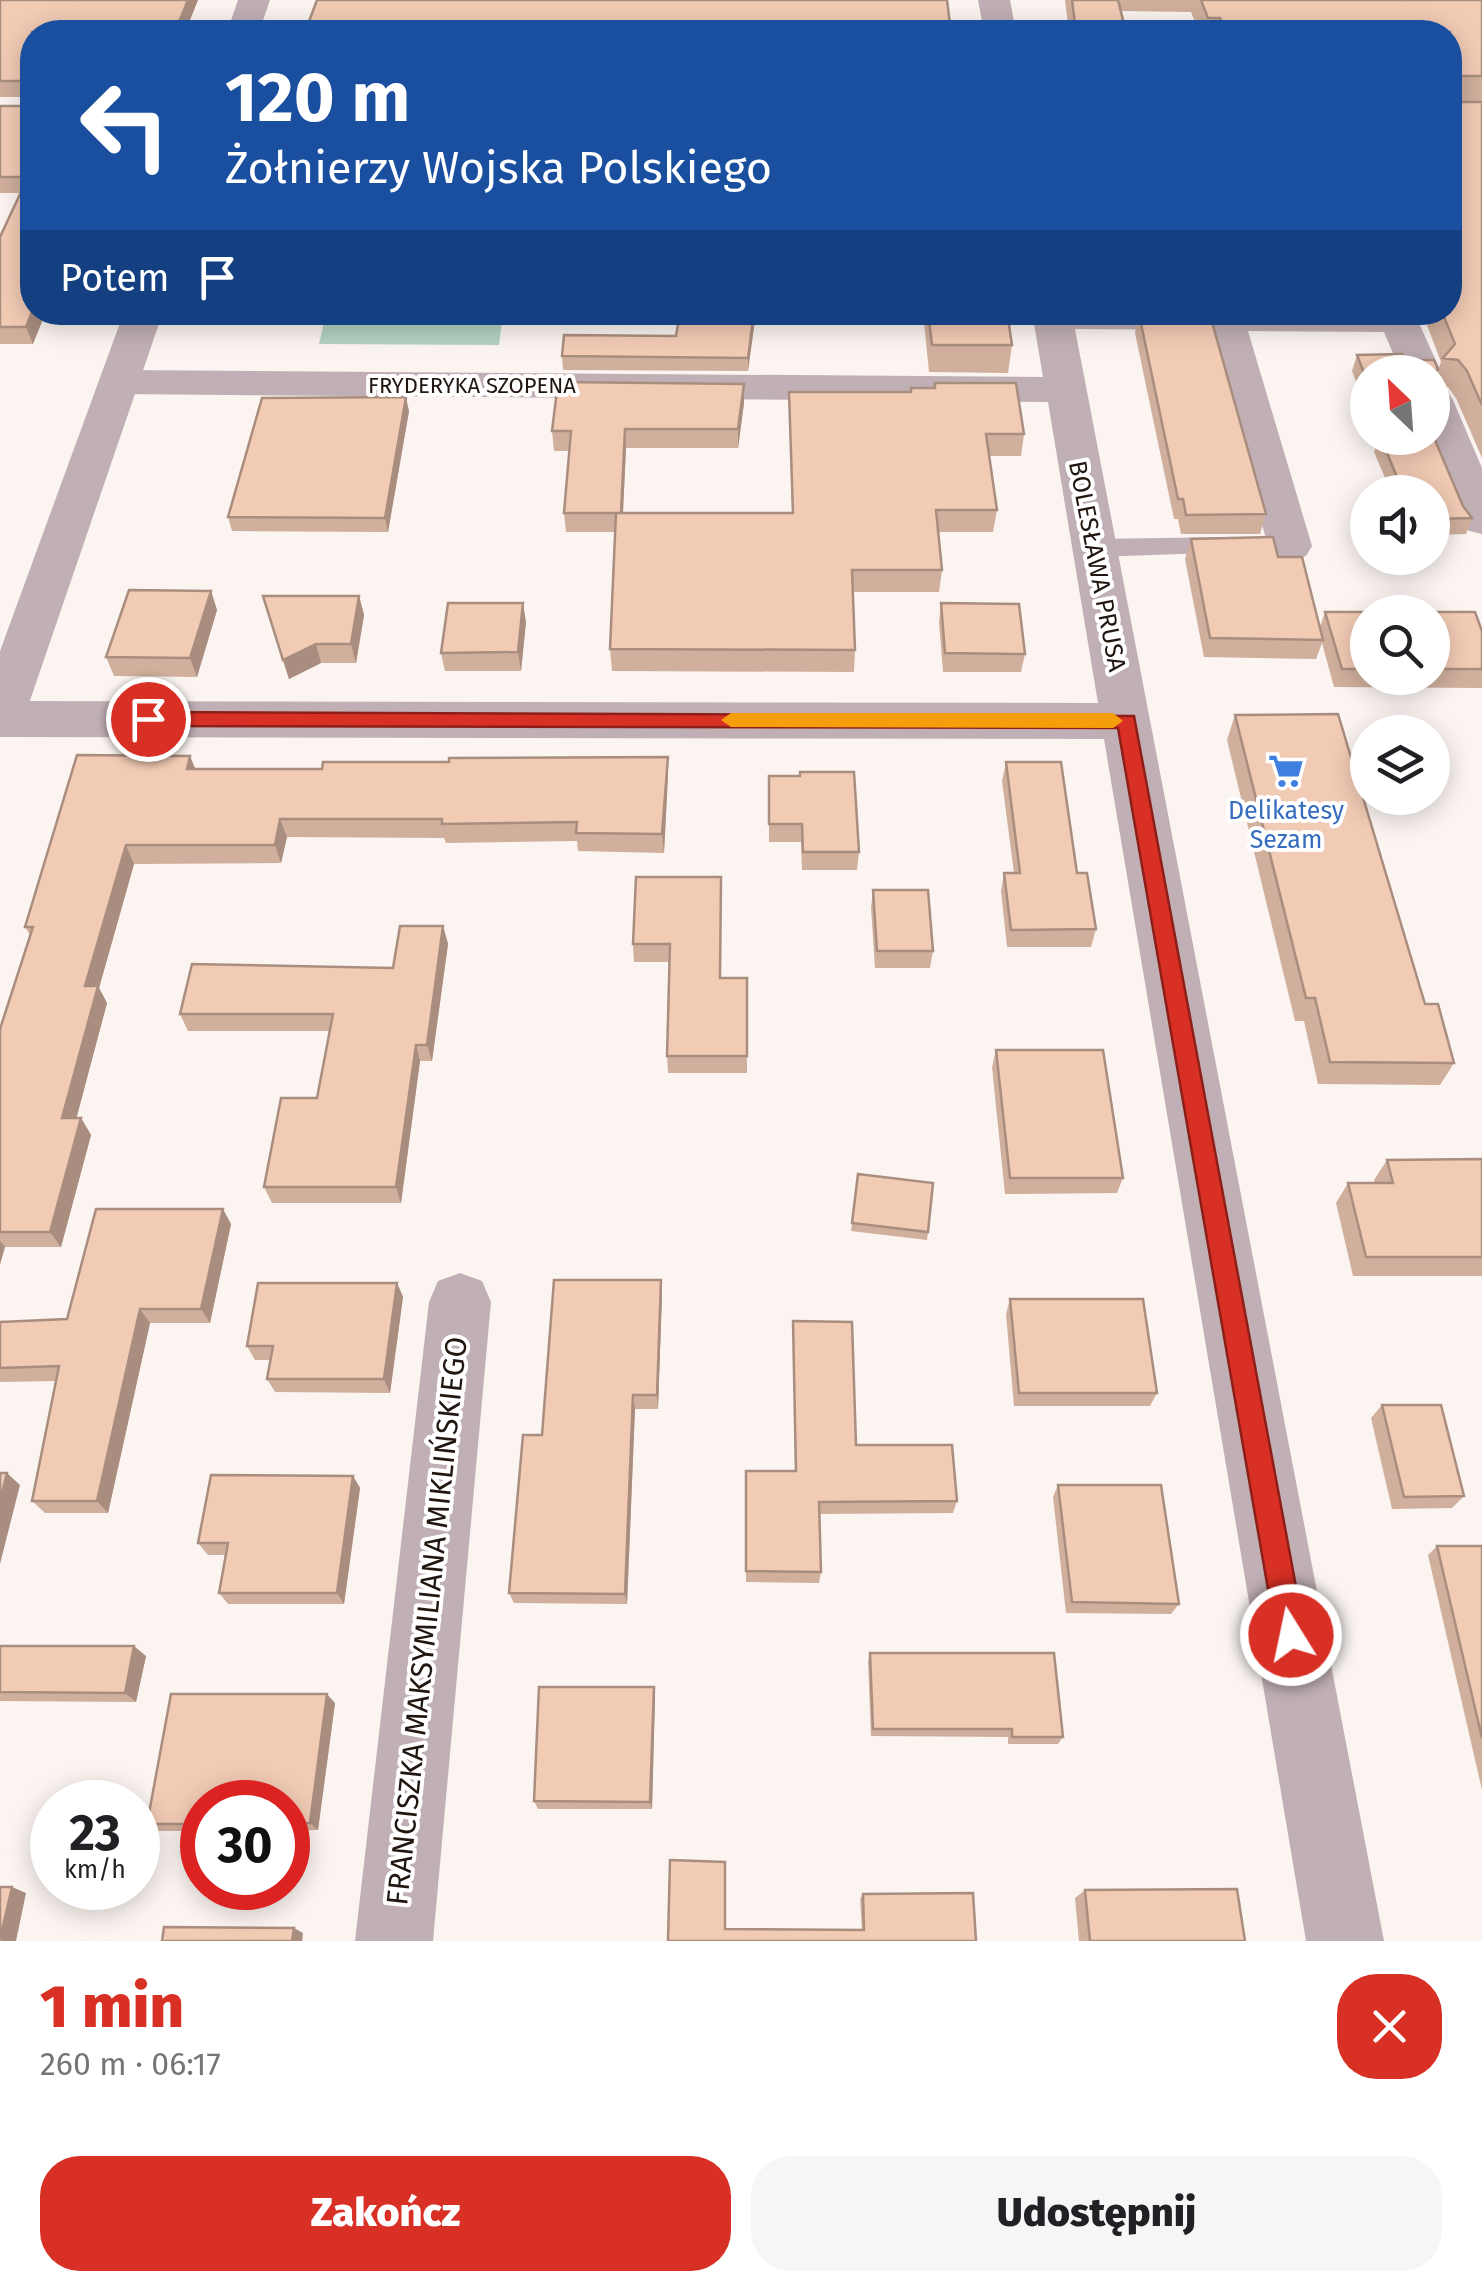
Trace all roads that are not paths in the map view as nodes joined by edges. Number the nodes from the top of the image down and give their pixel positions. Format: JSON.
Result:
{"nodes":[{"id":1,"x":140,"y":325,"type":"edge"},
{"id":2,"x":1054,"y":325,"type":"edge"},
{"id":3,"x":1226,"y":325,"type":"edge"},
{"id":4,"x":1402,"y":325,"type":"edge"},
{"id":5,"x":1414,"y":355,"type":"edge"},
{"id":6,"x":120,"y":382,"type":"junction"},
{"id":7,"x":1064,"y":390,"type":"junction"},
{"id":8,"x":1450,"y":443,"type":"edge"},
{"id":9,"x":1482,"y":520,"type":"edge"},
{"id":10,"x":1270,"y":546,"type":"joint"},
{"id":11,"x":1094,"y":548,"type":"junction"},
{"id":12,"x":0,"y":718,"type":"edge"},
{"id":13,"x":1127,"y":721,"type":"junction"},
{"id":14,"x":460,"y":1302,"type":"dead end"},
{"id":15,"x":394,"y":1941,"type":"edge"},
{"id":16,"x":1345,"y":1941,"type":"edge"}],
"edges":[{"from":1,"to":6,"type":"street"},
{"from":2,"to":7,"type":"street","name":"BOLESŁAWA PRUSA"},
{"from":3,"to":10,"type":"street"},
{"from":4,"to":5,"type":"street"},
{"from":6,"to":7,"type":"street","name":"FRYDERYKA SZOPENA"},
{"from":6,"to":12,"type":"street"},
{"from":7,"to":11,"type":"street","name":"BOLESŁAWA PRUSA"},
{"from":8,"to":9,"type":"street"},
{"from":10,"to":11,"type":"lane"},
{"from":11,"to":13,"type":"street","name":"BOLESŁAWA PRUSA"},
{"from":12,"to":13,"type":"street"},
{"from":13,"to":16,"type":"street","name":"BOLESŁAWA PRUSA"},
{"from":14,"to":15,"type":"street","name":"FRANCISZKA MAKSYMILIANA MIKLIŃSKIEGO"}]}
